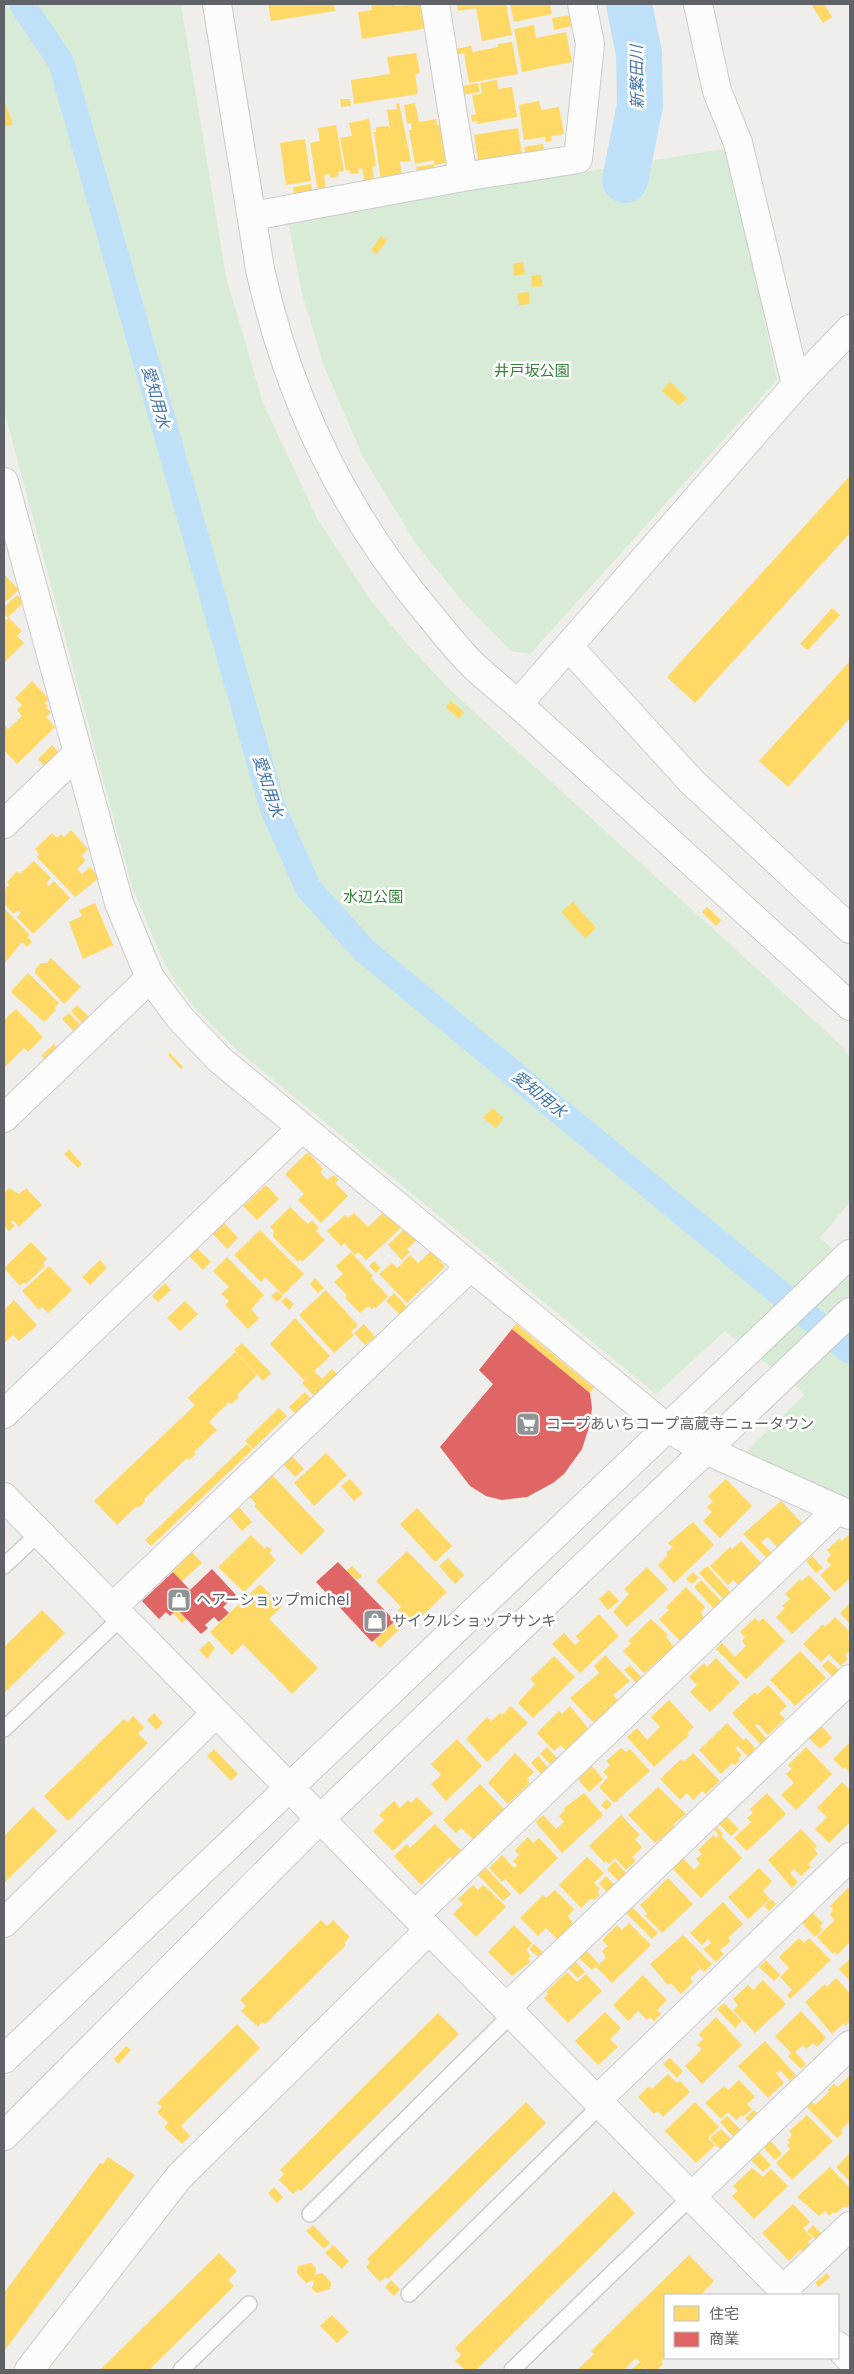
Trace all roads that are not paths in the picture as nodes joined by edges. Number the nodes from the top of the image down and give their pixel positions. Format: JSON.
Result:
{"nodes":[{"id":1,"x":217,"y":4,"type":"edge"},
{"id":2,"x":435,"y":4,"type":"edge"},
{"id":3,"x":582,"y":4,"type":"edge"},
{"id":4,"x":698,"y":4,"type":"edge"},
{"id":5,"x":463,"y":177,"type":"junction"},
{"id":6,"x":252,"y":216,"type":"junction"},
{"id":7,"x":850,"y":329,"type":"edge"},
{"id":8,"x":796,"y":385,"type":"junction"},
{"id":9,"x":4,"y":482,"type":"edge"},
{"id":10,"x":8,"y":520,"type":"edge"},
{"id":11,"x":569,"y":647,"type":"junction"},
{"id":12,"x":518,"y":704,"type":"junction"},
{"id":13,"x":77,"y":754,"type":"junction"},
{"id":14,"x":4,"y":824,"type":"edge"},
{"id":15,"x":850,"y":929,"type":"edge"},
{"id":16,"x":150,"y":978,"type":"junction"},
{"id":17,"x":850,"y":1006,"type":"edge"},
{"id":18,"x":4,"y":1118,"type":"edge"},
{"id":19,"x":302,"y":1128,"type":"junction"},
{"id":20,"x":843,"y":1261,"type":"edge"},
{"id":21,"x":470,"y":1267,"type":"junction"},
{"id":22,"x":850,"y":1312,"type":"edge"},
{"id":23,"x":4,"y":1414,"type":"edge"},
{"id":24,"x":667,"y":1428,"type":"junction"},
{"id":25,"x":706,"y":1450,"type":"junction"},
{"id":26,"x":4,"y":1497,"type":"edge"},
{"id":27,"x":844,"y":1512,"type":"edge"},
{"id":28,"x":39,"y":1533,"type":"junction"},
{"id":29,"x":4,"y":1566,"type":"edge"},
{"id":30,"x":117,"y":1612,"type":"junction"},
{"id":31,"x":850,"y":1679,"type":"edge"},
{"id":32,"x":216,"y":1713,"type":"junction"},
{"id":33,"x":4,"y":1728,"type":"edge"},
{"id":34,"x":288,"y":1788,"type":"junction"},
{"id":35,"x":320,"y":1819,"type":"junction"},
{"id":36,"x":850,"y":1857,"type":"edge"},
{"id":37,"x":4,"y":1923,"type":"edge"},
{"id":38,"x":422,"y":1923,"type":"junction"},
{"id":39,"x":509,"y":2011,"type":"junction"},
{"id":40,"x":850,"y":2045,"type":"edge"},
{"id":41,"x":4,"y":2059,"type":"edge"},
{"id":42,"x":599,"y":2103,"type":"junction"},
{"id":43,"x":4,"y":2136,"type":"edge"},
{"id":44,"x":691,"y":2197,"type":"junction"},
{"id":45,"x":310,"y":2214,"type":"dead end"},
{"id":46,"x":850,"y":2226,"type":"edge"},
{"id":47,"x":785,"y":2293,"type":"edge"},
{"id":48,"x":409,"y":2294,"type":"dead end"},
{"id":49,"x":249,"y":2304,"type":"dead end"},
{"id":50,"x":839,"y":2347,"type":"edge"},
{"id":51,"x":850,"y":2359,"type":"edge"},
{"id":52,"x":29,"y":2370,"type":"edge"},
{"id":53,"x":181,"y":2370,"type":"edge"},
{"id":54,"x":512,"y":2370,"type":"edge"}],
"edges":[{"from":1,"to":6,"type":"street"},
{"from":2,"to":5,"type":"street"},
{"from":3,"to":5,"type":"street"},
{"from":4,"to":8,"type":"street"},
{"from":5,"to":6,"type":"street"},
{"from":6,"to":12,"type":"street"},
{"from":7,"to":8,"type":"street"},
{"from":8,"to":11,"type":"street"},
{"from":9,"to":10,"type":"street"},
{"from":10,"to":13,"type":"street"},
{"from":11,"to":12,"type":"street"},
{"from":11,"to":15,"type":"street"},
{"from":12,"to":17,"type":"street"},
{"from":13,"to":14,"type":"street"},
{"from":13,"to":16,"type":"street"},
{"from":16,"to":18,"type":"street"},
{"from":16,"to":19,"type":"street"},
{"from":19,"to":21,"type":"street"},
{"from":19,"to":23,"type":"street"},
{"from":20,"to":24,"type":"street"},
{"from":21,"to":24,"type":"street"},
{"from":21,"to":30,"type":"street"},
{"from":22,"to":25,"type":"street"},
{"from":24,"to":25,"type":"street"},
{"from":24,"to":34,"type":"street"},
{"from":25,"to":27,"type":"street"},
{"from":25,"to":35,"type":"street"},
{"from":26,"to":28,"type":"street"},
{"from":27,"to":38,"type":"street"},
{"from":28,"to":29,"type":"lane"},
{"from":28,"to":30,"type":"street"},
{"from":30,"to":32,"type":"street"},
{"from":30,"to":33,"type":"lane"},
{"from":31,"to":39,"type":"street"},
{"from":32,"to":34,"type":"street"},
{"from":32,"to":37,"type":"street"},
{"from":34,"to":35,"type":"street"},
{"from":34,"to":41,"type":"street"},
{"from":35,"to":38,"type":"street"},
{"from":35,"to":43,"type":"street"},
{"from":36,"to":42,"type":"street"},
{"from":38,"to":39,"type":"street"},
{"from":38,"to":52,"type":"street"},
{"from":39,"to":42,"type":"street"},
{"from":39,"to":45,"type":"lane"},
{"from":40,"to":44,"type":"street"},
{"from":42,"to":44,"type":"street"},
{"from":42,"to":48,"type":"lane"},
{"from":44,"to":47,"type":"street"},
{"from":44,"to":54,"type":"lane"},
{"from":46,"to":47,"type":"street"},
{"from":49,"to":53,"type":"lane"},
{"from":50,"to":51,"type":"street"}]}
